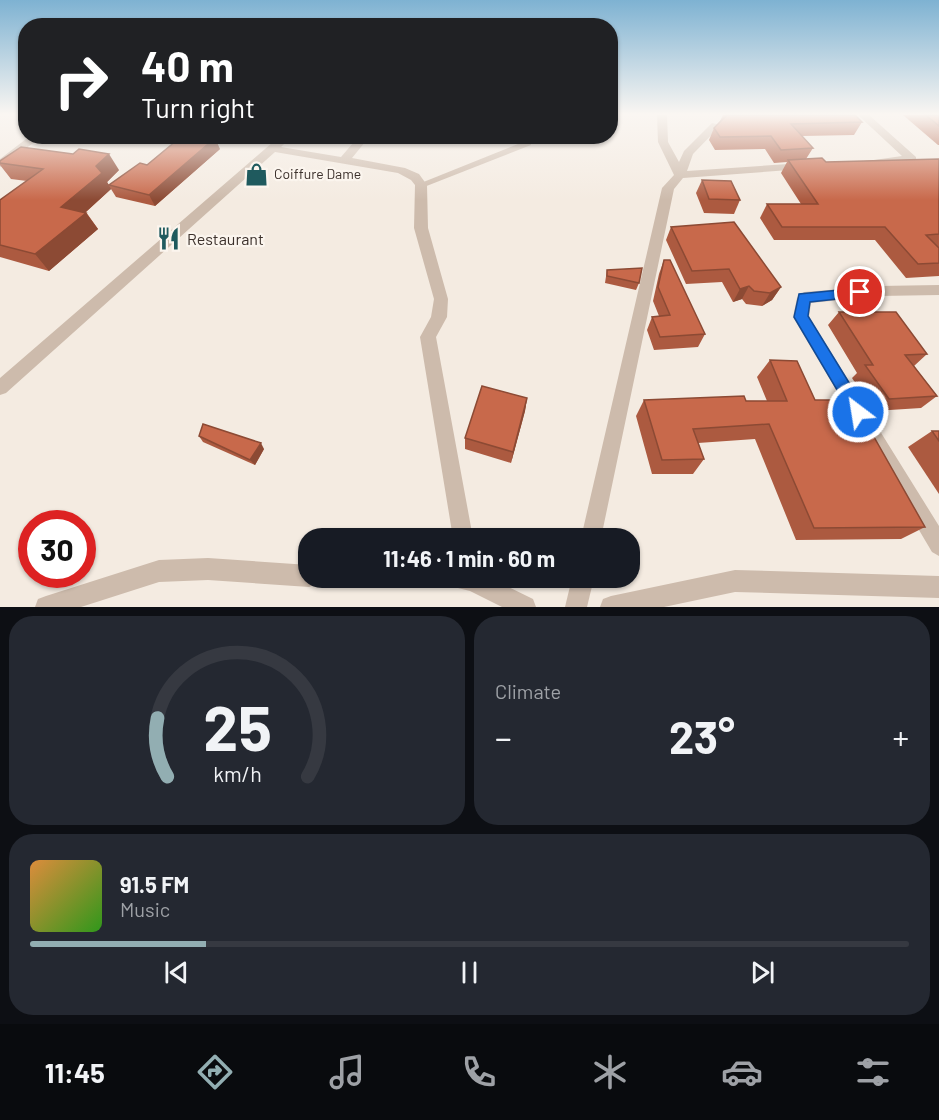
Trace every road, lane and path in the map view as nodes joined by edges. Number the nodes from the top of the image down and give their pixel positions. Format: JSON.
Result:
{"nodes":[{"id":1,"x":664,"y":143,"type":"edge"},
{"id":2,"x":698,"y":143,"type":"edge"},
{"id":3,"x":895,"y":143,"type":"edge"},
{"id":4,"x":27,"y":144,"type":"edge"},
{"id":5,"x":279,"y":144,"type":"edge"},
{"id":6,"x":358,"y":144,"type":"edge"},
{"id":7,"x":525,"y":144,"type":"edge"},
{"id":8,"x":274,"y":149,"type":"junction"},
{"id":9,"x":344,"y":160,"type":"junction"},
{"id":10,"x":865,"y":162,"type":"edge"},
{"id":11,"x":0,"y":164,"type":"edge"},
{"id":12,"x":819,"y":165,"type":"edge"},
{"id":13,"x":680,"y":174,"type":"junction"},
{"id":14,"x":421,"y":185,"type":"junction"},
{"id":15,"x":939,"y":290,"type":"edge"},
{"id":16,"x":0,"y":388,"type":"edge"},
{"id":17,"x":461,"y":528,"type":"edge"},
{"id":18,"x":593,"y":528,"type":"edge"},
{"id":19,"x":939,"y":545,"type":"edge"},
{"id":20,"x":298,"y":575,"type":"edge"},
{"id":21,"x":939,"y":587,"type":"edge"},
{"id":22,"x":487,"y":588,"type":"edge"},
{"id":23,"x":581,"y":588,"type":"edge"},
{"id":24,"x":46,"y":607,"type":"edge"},
{"id":25,"x":525,"y":607,"type":"edge"},
{"id":26,"x":576,"y":607,"type":"edge"},
{"id":27,"x":612,"y":607,"type":"edge"}],
"edges":[{"from":1,"to":13,"type":"street"},
{"from":2,"to":13,"type":"street"},
{"from":3,"to":10,"type":"street"},
{"from":4,"to":11,"type":"street"},
{"from":5,"to":8,"type":"street"},
{"from":6,"to":9,"type":"street"},
{"from":7,"to":14,"type":"lane"},
{"from":8,"to":9,"type":"street"},
{"from":8,"to":16,"type":"street"},
{"from":9,"to":14,"type":"street"},
{"from":12,"to":13,"type":"street"},
{"from":13,"to":18,"type":"street"},
{"from":14,"to":17,"type":"street"},
{"from":15,"to":19,"type":"street"},
{"from":20,"to":24,"type":"street"},
{"from":21,"to":27,"type":"street"},
{"from":22,"to":25,"type":"street"},
{"from":23,"to":26,"type":"street"}]}
